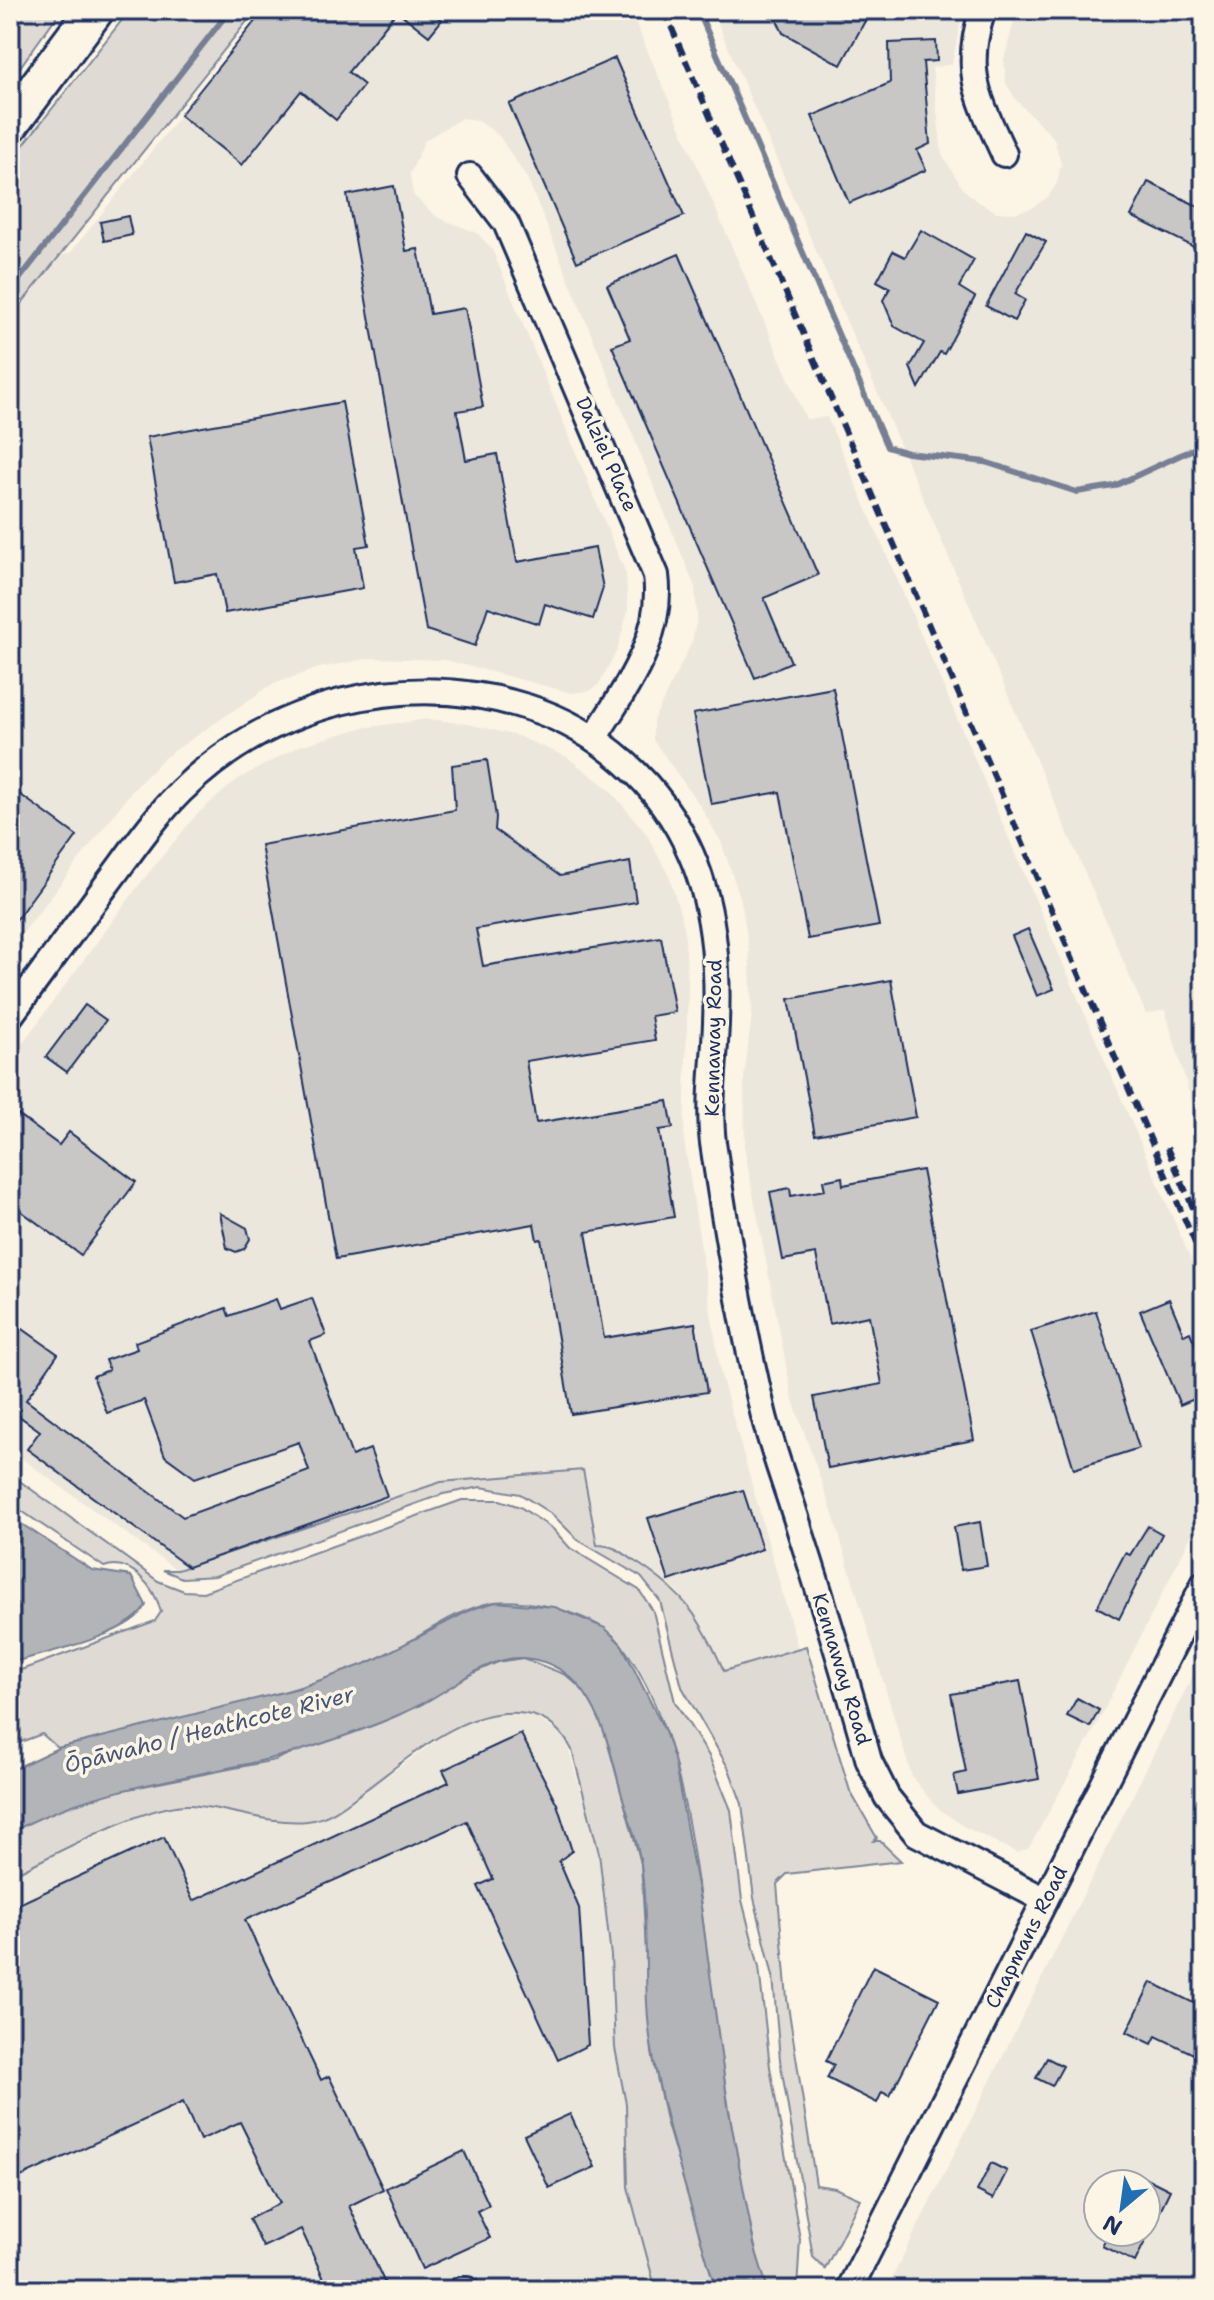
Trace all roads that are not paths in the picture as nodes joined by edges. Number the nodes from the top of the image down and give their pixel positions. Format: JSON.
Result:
{"nodes":[{"id":1,"x":95,"y":10,"type":"edge"},
{"id":2,"x":983,"y":10,"type":"edge"},
{"id":3,"x":10,"y":124,"type":"edge"},
{"id":4,"x":1004,"y":154,"type":"dead end"},
{"id":5,"x":470,"y":176,"type":"dead end"},
{"id":6,"x":594,"y":738,"type":"junction"},
{"id":7,"x":10,"y":1016,"type":"edge"},
{"id":8,"x":1204,"y":1584,"type":"edge"},
{"id":9,"x":1045,"y":1900,"type":"junction"},
{"id":10,"x":849,"y":2290,"type":"edge"}],
"edges":[{"from":1,"to":3,"type":"highway"},
{"from":2,"to":4,"type":"street"},
{"from":5,"to":6,"type":"street","name":"Dalziel Place"},
{"from":6,"to":7,"type":"street","name":"Kennaway Road"},
{"from":6,"to":9,"type":"street","name":"Kennaway Road"},
{"from":8,"to":9,"type":"street","name":"Chapmans Road"},
{"from":9,"to":10,"type":"street","name":"Chapmans Road"}]}
